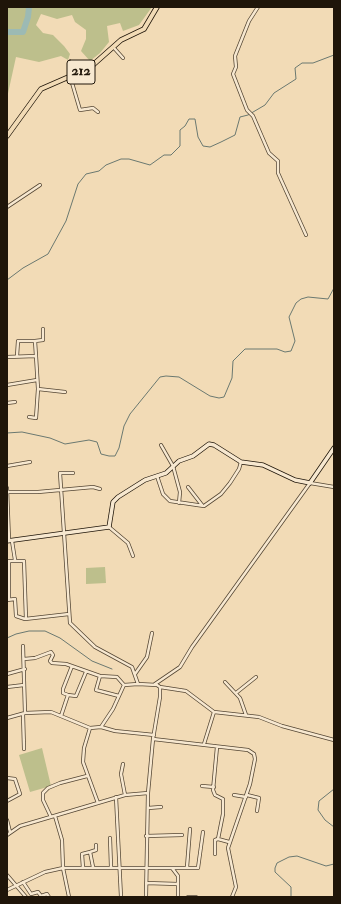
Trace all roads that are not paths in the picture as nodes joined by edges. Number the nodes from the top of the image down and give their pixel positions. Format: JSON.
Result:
{"nodes":[{"id":1,"x":157,"y":7,"type":"edge"},
{"id":2,"x":258,"y":7,"type":"edge"},
{"id":3,"x":114,"y":48,"type":"junction"},
{"id":4,"x":123,"y":58,"type":"dead end"},
{"id":5,"x":70,"y":76,"type":"junction"},
{"id":6,"x":98,"y":112,"type":"dead end"},
{"id":7,"x":7,"y":136,"type":"edge"},
{"id":8,"x":40,"y":185,"type":"dead end"},
{"id":9,"x":7,"y":208,"type":"edge"},
{"id":10,"x":306,"y":235,"type":"dead end"},
{"id":11,"x":44,"y":329,"type":"dead end"},
{"id":12,"x":36,"y":340,"type":"junction"},
{"id":13,"x":17,"y":356,"type":"junction"},
{"id":14,"x":36,"y":356,"type":"junction"},
{"id":15,"x":7,"y":357,"type":"edge"},
{"id":16,"x":37,"y":380,"type":"junction"},
{"id":17,"x":7,"y":385,"type":"edge"},
{"id":18,"x":38,"y":389,"type":"junction"},
{"id":19,"x":65,"y":392,"type":"dead end"},
{"id":20,"x":15,"y":402,"type":"dead end"},
{"id":21,"x":7,"y":403,"type":"edge"},
{"id":22,"x":29,"y":417,"type":"dead end"},
{"id":23,"x":161,"y":445,"type":"dead end"},
{"id":24,"x":334,"y":448,"type":"edge"},
{"id":25,"x":30,"y":462,"type":"dead end"},
{"id":26,"x":241,"y":462,"type":"junction"},
{"id":27,"x":7,"y":466,"type":"edge"},
{"id":28,"x":173,"y":466,"type":"junction"},
{"id":29,"x":73,"y":473,"type":"dead end"},
{"id":30,"x":157,"y":476,"type":"junction"},
{"id":31,"x":310,"y":483,"type":"junction"},
{"id":32,"x":334,"y":486,"type":"edge"},
{"id":33,"x":188,"y":487,"type":"dead end"},
{"id":34,"x":7,"y":488,"type":"edge"},
{"id":35,"x":100,"y":489,"type":"dead end"},
{"id":36,"x":61,"y":490,"type":"junction"},
{"id":37,"x":7,"y":492,"type":"edge"},
{"id":38,"x":179,"y":503,"type":"junction"},
{"id":39,"x":8,"y":506,"type":"edge"},
{"id":40,"x":203,"y":506,"type":"junction"},
{"id":41,"x":109,"y":527,"type":"junction"},
{"id":42,"x":64,"y":532,"type":"junction"},
{"id":43,"x":9,"y":540,"type":"edge"},
{"id":44,"x":133,"y":556,"type":"dead end"},
{"id":45,"x":15,"y":560,"type":"junction"},
{"id":46,"x":8,"y":599,"type":"edge"},
{"id":47,"x":69,"y":614,"type":"junction"},
{"id":48,"x":26,"y":619,"type":"junction"},
{"id":49,"x":152,"y":633,"type":"dead end"},
{"id":50,"x":23,"y":646,"type":"dead end"},
{"id":51,"x":24,"y":659,"type":"junction"},
{"id":52,"x":72,"y":666,"type":"junction"},
{"id":53,"x":25,"y":669,"type":"junction"},
{"id":54,"x":86,"y":671,"type":"junction"},
{"id":55,"x":7,"y":674,"type":"edge"},
{"id":56,"x":135,"y":674,"type":"junction"},
{"id":57,"x":100,"y":676,"type":"junction"},
{"id":58,"x":256,"y":677,"type":"dead end"},
{"id":59,"x":225,"y":682,"type":"dead end"},
{"id":60,"x":138,"y":684,"type":"junction"},
{"id":61,"x":155,"y":684,"type":"junction"},
{"id":62,"x":24,"y":685,"type":"junction"},
{"id":63,"x":124,"y":685,"type":"junction"},
{"id":64,"x":7,"y":687,"type":"edge"},
{"id":65,"x":160,"y":687,"type":"junction"},
{"id":66,"x":236,"y":693,"type":"junction"},
{"id":67,"x":68,"y":695,"type":"junction"},
{"id":68,"x":119,"y":696,"type":"junction"},
{"id":69,"x":214,"y":712,"type":"junction"},
{"id":70,"x":24,"y":713,"type":"junction"},
{"id":71,"x":246,"y":715,"type":"junction"},
{"id":72,"x":61,"y":716,"type":"junction"},
{"id":73,"x":7,"y":718,"type":"edge"},
{"id":74,"x":101,"y":727,"type":"junction"},
{"id":75,"x":90,"y":728,"type":"junction"},
{"id":76,"x":154,"y":735,"type":"junction"},
{"id":77,"x":153,"y":739,"type":"junction"},
{"id":78,"x":334,"y":740,"type":"edge"},
{"id":79,"x":204,"y":744,"type":"junction"},
{"id":80,"x":217,"y":747,"type":"junction"},
{"id":81,"x":24,"y":749,"type":"dead end"},
{"id":82,"x":123,"y":764,"type":"dead end"},
{"id":83,"x":87,"y":776,"type":"junction"},
{"id":84,"x":7,"y":778,"type":"edge"},
{"id":85,"x":202,"y":786,"type":"dead end"},
{"id":86,"x":214,"y":787,"type":"junction"},
{"id":87,"x":148,"y":793,"type":"junction"},
{"id":88,"x":125,"y":795,"type":"junction"},
{"id":89,"x":234,"y":795,"type":"dead end"},
{"id":90,"x":247,"y":796,"type":"junction"},
{"id":91,"x":116,"y":797,"type":"junction"},
{"id":92,"x":7,"y":801,"type":"edge"},
{"id":93,"x":98,"y":803,"type":"junction"},
{"id":94,"x":161,"y":807,"type":"dead end"},
{"id":95,"x":148,"y":808,"type":"junction"},
{"id":96,"x":258,"y":811,"type":"dead end"},
{"id":97,"x":55,"y":816,"type":"junction"},
{"id":98,"x":51,"y":817,"type":"junction"},
{"id":99,"x":7,"y":820,"type":"edge"},
{"id":100,"x":190,"y":829,"type":"dead end"},
{"id":101,"x":10,"y":832,"type":"junction"},
{"id":102,"x":203,"y":832,"type":"dead end"},
{"id":103,"x":7,"y":835,"type":"edge"},
{"id":104,"x":182,"y":835,"type":"dead end"},
{"id":105,"x":146,"y":836,"type":"junction"},
{"id":106,"x":110,"y":838,"type":"dead end"},
{"id":107,"x":218,"y":839,"type":"junction"},
{"id":108,"x":229,"y":842,"type":"junction"},
{"id":109,"x":96,"y":845,"type":"dead end"},
{"id":110,"x":90,"y":852,"type":"junction"},
{"id":111,"x":215,"y":854,"type":"dead end"},
{"id":112,"x":92,"y":867,"type":"junction"},
{"id":113,"x":111,"y":867,"type":"junction"},
{"id":114,"x":120,"y":867,"type":"junction"},
{"id":115,"x":188,"y":867,"type":"junction"},
{"id":116,"x":63,"y":868,"type":"junction"},
{"id":117,"x":83,"y":868,"type":"junction"},
{"id":118,"x":146,"y":868,"type":"junction"},
{"id":119,"x":171,"y":868,"type":"junction"},
{"id":120,"x":7,"y":875,"type":"edge"},
{"id":121,"x":23,"y":882,"type":"junction"},
{"id":122,"x":146,"y":883,"type":"junction"},
{"id":123,"x":178,"y":884,"type":"junction"},
{"id":124,"x":17,"y":885,"type":"junction"},
{"id":125,"x":7,"y":890,"type":"edge"},
{"id":126,"x":26,"y":897,"type":"edge"},
{"id":127,"x":49,"y":897,"type":"edge"},
{"id":128,"x":68,"y":897,"type":"edge"},
{"id":129,"x":121,"y":897,"type":"edge"},
{"id":130,"x":146,"y":897,"type":"edge"},
{"id":131,"x":178,"y":897,"type":"edge"},
{"id":132,"x":188,"y":897,"type":"edge"},
{"id":133,"x":196,"y":897,"type":"edge"},
{"id":134,"x":232,"y":897,"type":"edge"}],
"edges":[{"from":1,"to":3,"type":"main road","number":"212"},
{"from":2,"to":10,"type":"street"},
{"from":3,"to":4,"type":"street"},
{"from":3,"to":5,"type":"main road","number":"212"},
{"from":5,"to":6,"type":"street"},
{"from":5,"to":7,"type":"main road","number":"212"},
{"from":8,"to":9,"type":"street"},
{"from":11,"to":12,"type":"street"},
{"from":12,"to":13,"type":"street"},
{"from":12,"to":14,"type":"street"},
{"from":13,"to":14,"type":"street"},
{"from":13,"to":15,"type":"street"},
{"from":14,"to":16,"type":"street"},
{"from":16,"to":17,"type":"street"},
{"from":16,"to":18,"type":"street"},
{"from":18,"to":19,"type":"street"},
{"from":18,"to":22,"type":"street"},
{"from":20,"to":21,"type":"street"},
{"from":23,"to":28,"type":"street"},
{"from":24,"to":31,"type":"street"},
{"from":25,"to":27,"type":"street"},
{"from":26,"to":28,"type":"street"},
{"from":26,"to":31,"type":"street"},
{"from":26,"to":40,"type":"street"},
{"from":28,"to":30,"type":"street"},
{"from":28,"to":38,"type":"street"},
{"from":29,"to":36,"type":"street"},
{"from":30,"to":38,"type":"street"},
{"from":30,"to":41,"type":"street"},
{"from":31,"to":32,"type":"street"},
{"from":31,"to":61,"type":"street"},
{"from":33,"to":40,"type":"street"},
{"from":34,"to":37,"type":"street"},
{"from":35,"to":36,"type":"street"},
{"from":36,"to":37,"type":"street"},
{"from":36,"to":42,"type":"street"},
{"from":37,"to":39,"type":"street"},
{"from":38,"to":40,"type":"street"},
{"from":39,"to":43,"type":"street"},
{"from":41,"to":42,"type":"street"},
{"from":41,"to":44,"type":"street"},
{"from":42,"to":43,"type":"street"},
{"from":42,"to":47,"type":"street"},
{"from":43,"to":45,"type":"street"},
{"from":45,"to":46,"type":"street"},
{"from":45,"to":48,"type":"street"},
{"from":46,"to":48,"type":"street"},
{"from":47,"to":48,"type":"street"},
{"from":47,"to":56,"type":"street"},
{"from":49,"to":56,"type":"street"},
{"from":50,"to":51,"type":"street"},
{"from":51,"to":52,"type":"street"},
{"from":51,"to":53,"type":"street"},
{"from":52,"to":54,"type":"street"},
{"from":52,"to":67,"type":"street"},
{"from":53,"to":55,"type":"street"},
{"from":53,"to":62,"type":"street"},
{"from":54,"to":57,"type":"street"},
{"from":54,"to":67,"type":"street"},
{"from":56,"to":60,"type":"street"},
{"from":57,"to":63,"type":"street"},
{"from":57,"to":68,"type":"street"},
{"from":58,"to":66,"type":"street"},
{"from":59,"to":66,"type":"street"},
{"from":60,"to":61,"type":"street"},
{"from":60,"to":63,"type":"street"},
{"from":61,"to":65,"type":"street"},
{"from":62,"to":64,"type":"street"},
{"from":62,"to":70,"type":"street"},
{"from":63,"to":68,"type":"street"},
{"from":65,"to":69,"type":"street"},
{"from":65,"to":76,"type":"street"},
{"from":66,"to":71,"type":"street"},
{"from":67,"to":72,"type":"street"},
{"from":68,"to":74,"type":"street"},
{"from":69,"to":71,"type":"street"},
{"from":69,"to":79,"type":"street"},
{"from":70,"to":72,"type":"street"},
{"from":70,"to":73,"type":"street"},
{"from":70,"to":81,"type":"street"},
{"from":71,"to":78,"type":"street"},
{"from":72,"to":75,"type":"street"},
{"from":74,"to":75,"type":"street"},
{"from":74,"to":76,"type":"street"},
{"from":75,"to":83,"type":"street"},
{"from":76,"to":77,"type":"street"},
{"from":77,"to":79,"type":"street"},
{"from":77,"to":87,"type":"street"},
{"from":79,"to":80,"type":"street"},
{"from":80,"to":86,"type":"street"},
{"from":80,"to":90,"type":"street"},
{"from":82,"to":88,"type":"street"},
{"from":83,"to":93,"type":"street"},
{"from":83,"to":98,"type":"street"},
{"from":84,"to":92,"type":"street"},
{"from":85,"to":86,"type":"street"},
{"from":86,"to":107,"type":"street"},
{"from":87,"to":88,"type":"street"},
{"from":87,"to":95,"type":"street"},
{"from":88,"to":91,"type":"street"},
{"from":89,"to":90,"type":"street"},
{"from":90,"to":96,"type":"street"},
{"from":90,"to":108,"type":"street"},
{"from":91,"to":93,"type":"street"},
{"from":91,"to":114,"type":"street"},
{"from":93,"to":97,"type":"street"},
{"from":94,"to":95,"type":"street"},
{"from":95,"to":105,"type":"street"},
{"from":97,"to":98,"type":"street"},
{"from":97,"to":116,"type":"street"},
{"from":98,"to":101,"type":"street"},
{"from":99,"to":101,"type":"street"},
{"from":100,"to":115,"type":"street"},
{"from":101,"to":103,"type":"street"},
{"from":102,"to":115,"type":"street"},
{"from":104,"to":105,"type":"street"},
{"from":105,"to":118,"type":"street"},
{"from":106,"to":113,"type":"street"},
{"from":107,"to":108,"type":"street"},
{"from":107,"to":111,"type":"street"},
{"from":108,"to":134,"type":"street"},
{"from":109,"to":110,"type":"street"},
{"from":110,"to":112,"type":"street"},
{"from":110,"to":117,"type":"street"},
{"from":112,"to":113,"type":"street"},
{"from":112,"to":117,"type":"street"},
{"from":113,"to":114,"type":"street"},
{"from":114,"to":118,"type":"street"},
{"from":114,"to":129,"type":"street"},
{"from":115,"to":119,"type":"street"},
{"from":116,"to":117,"type":"street"},
{"from":116,"to":121,"type":"street"},
{"from":116,"to":128,"type":"street"},
{"from":118,"to":119,"type":"street"},
{"from":118,"to":122,"type":"street"},
{"from":119,"to":123,"type":"street"},
{"from":120,"to":124,"type":"street"},
{"from":121,"to":124,"type":"street"},
{"from":121,"to":127,"type":"street"},
{"from":122,"to":123,"type":"street"},
{"from":122,"to":130,"type":"street"},
{"from":123,"to":131,"type":"street"},
{"from":124,"to":125,"type":"street"},
{"from":124,"to":126,"type":"street"},
{"from":132,"to":133,"type":"street"}]}
